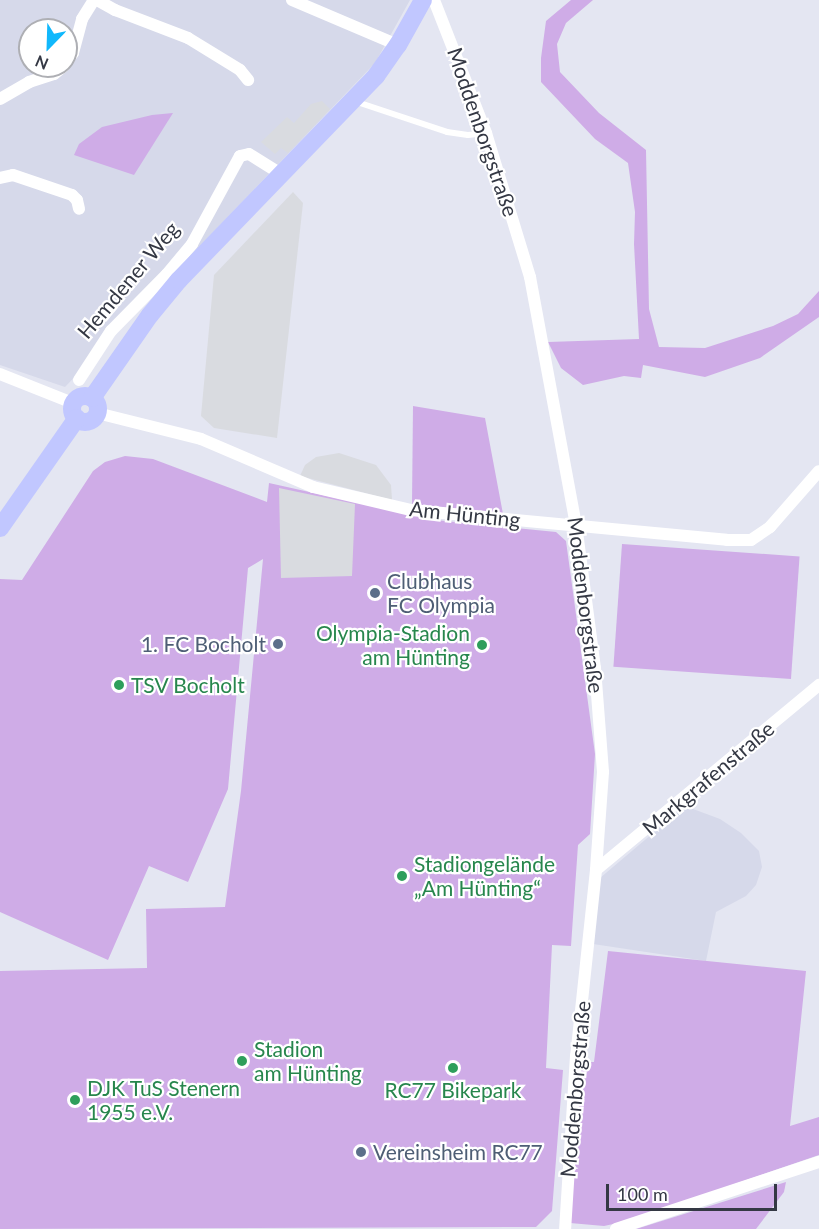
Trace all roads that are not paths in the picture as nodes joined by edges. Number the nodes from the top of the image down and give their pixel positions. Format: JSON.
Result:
{"nodes":[{"id":1,"x":96,"y":0,"type":"edge"},
{"id":2,"x":292,"y":0,"type":"edge"},
{"id":3,"x":423,"y":0,"type":"edge"},
{"id":4,"x":434,"y":0,"type":"edge"},
{"id":5,"x":78,"y":34,"type":"edge"},
{"id":6,"x":398,"y":45,"type":"junction"},
{"id":7,"x":42,"y":78,"type":"edge"},
{"id":8,"x":248,"y":80,"type":"dead end"},
{"id":9,"x":0,"y":99,"type":"edge"},
{"id":10,"x":354,"y":101,"type":"junction"},
{"id":11,"x":486,"y":133,"type":"junction"},
{"id":12,"x":281,"y":174,"type":"junction"},
{"id":13,"x":0,"y":178,"type":"edge"},
{"id":14,"x":79,"y":208,"type":"dead end"},
{"id":15,"x":0,"y":374,"type":"edge"},
{"id":16,"x":79,"y":380,"type":"dead end"},
{"id":17,"x":94,"y":406,"type":"junction"},
{"id":18,"x":75,"y":411,"type":"junction"},
{"id":19,"x":819,"y":471,"type":"edge"},
{"id":20,"x":576,"y":524,"type":"junction"},
{"id":21,"x":0,"y":528,"type":"edge"},
{"id":22,"x":819,"y":684,"type":"edge"},
{"id":23,"x":596,"y":870,"type":"junction"},
{"id":24,"x":819,"y":1162,"type":"edge"},
{"id":25,"x":565,"y":1229,"type":"edge"},
{"id":26,"x":616,"y":1229,"type":"edge"}],
"edges":[{"from":1,"to":5,"type":"street"},
{"from":1,"to":8,"type":"street"},
{"from":2,"to":6,"type":"street"},
{"from":3,"to":6,"type":"street","name":"Hemdener Weg"},
{"from":4,"to":11,"type":"street","name":"Moddenborgstraße"},
{"from":6,"to":10,"type":"street","name":"Hemdener Weg"},
{"from":7,"to":9,"type":"street"},
{"from":10,"to":11,"type":"lane"},
{"from":10,"to":12,"type":"street","name":"Hemdener Weg"},
{"from":11,"to":20,"type":"street","name":"Moddenborgstraße"},
{"from":12,"to":16,"type":"street","name":"Hemdener Weg"},
{"from":12,"to":17,"type":"street","name":"Hemdener Weg"},
{"from":13,"to":14,"type":"street"},
{"from":15,"to":18,"type":"street"},
{"from":17,"to":18,"type":"street"},
{"from":17,"to":20,"type":"street","name":"Am Hünting"},
{"from":18,"to":21,"type":"street"},
{"from":19,"to":20,"type":"street","name":"Am Hünting"},
{"from":20,"to":23,"type":"street","name":"Moddenborgstraße"},
{"from":22,"to":23,"type":"street","name":"Markgrafenstraße"},
{"from":23,"to":25,"type":"street","name":"Moddenborgstraße"},
{"from":24,"to":26,"type":"street"}]}
